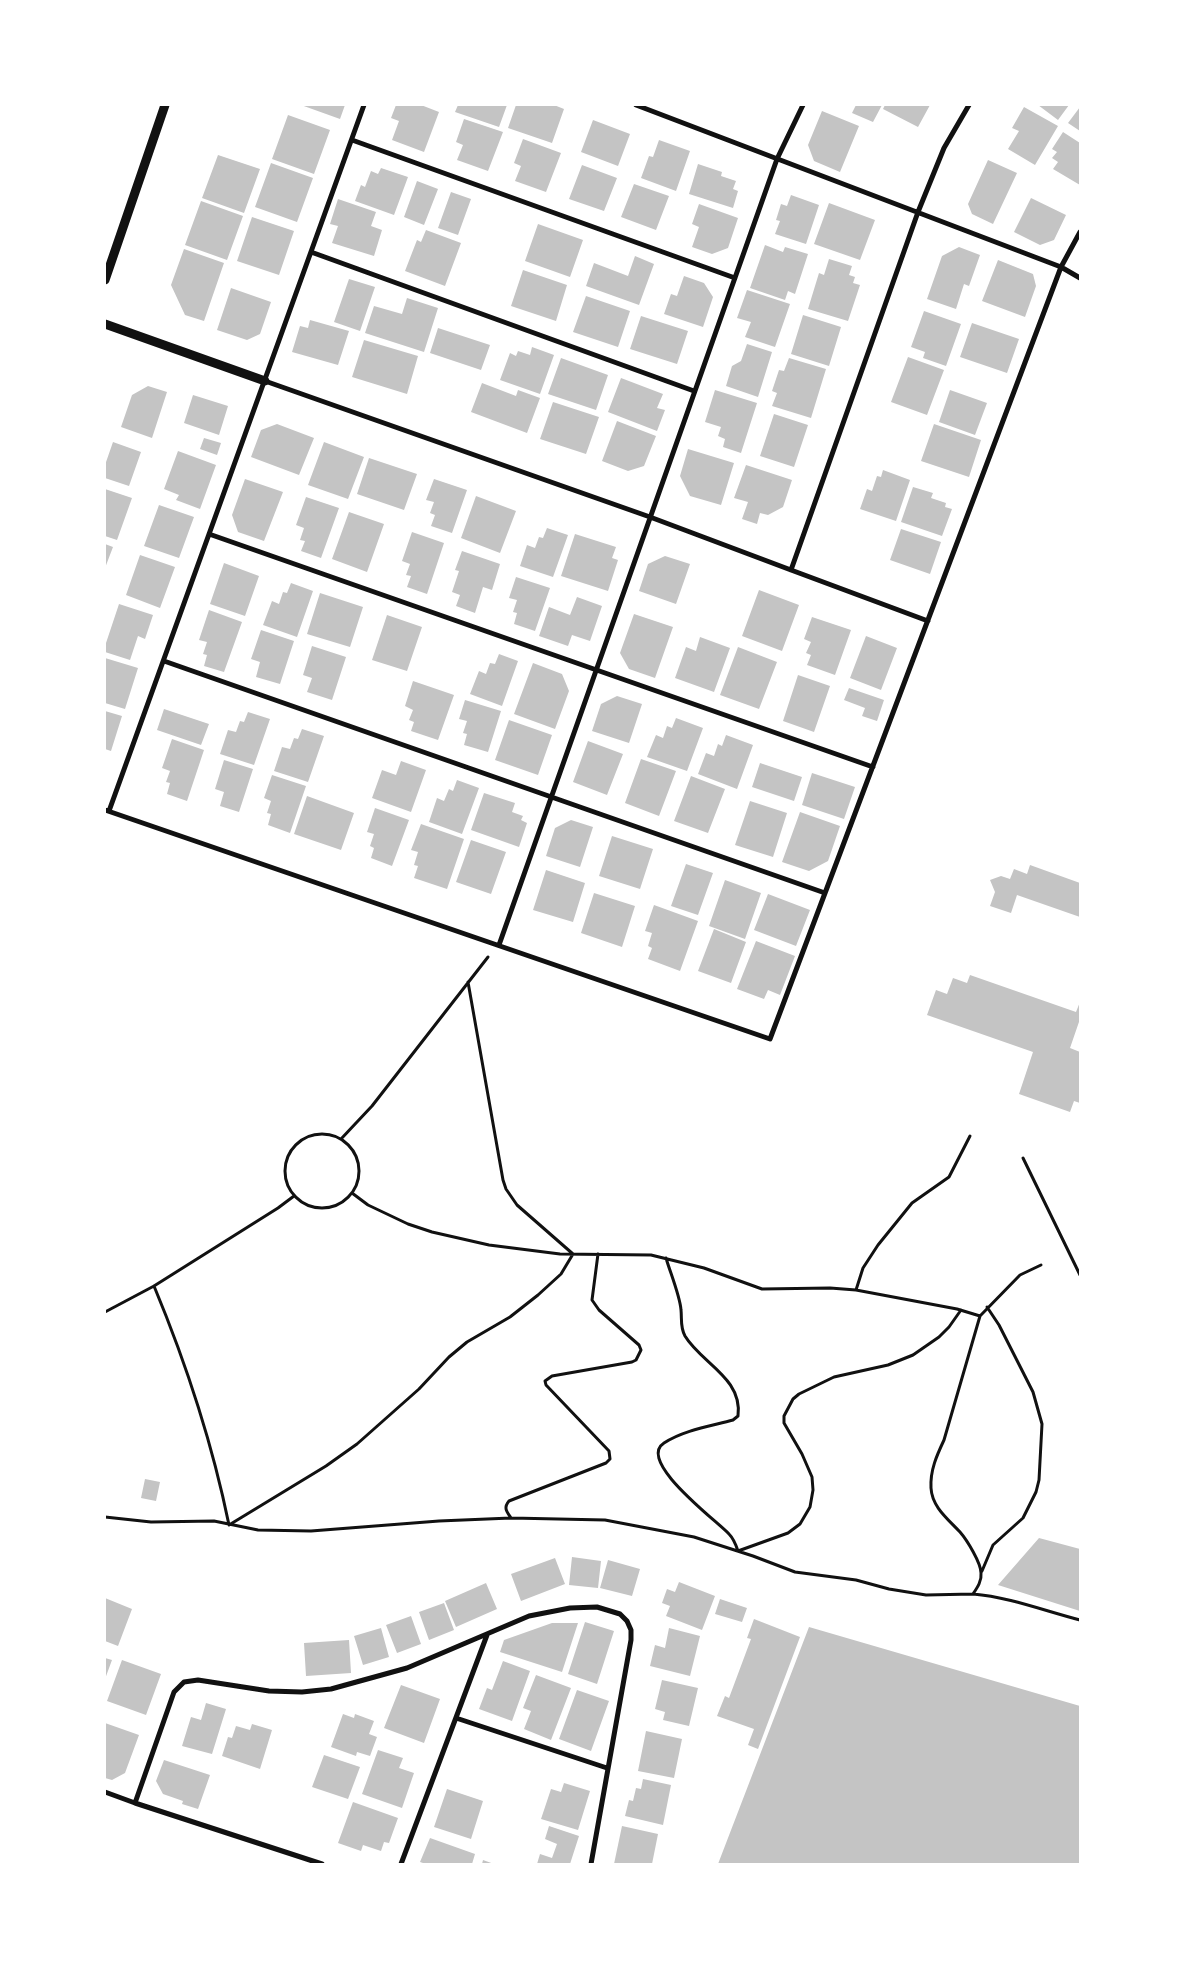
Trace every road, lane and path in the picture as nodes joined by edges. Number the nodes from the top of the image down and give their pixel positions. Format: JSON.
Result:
{"nodes":[{"id":1,"x":165,"y":105,"type":"edge"},
{"id":2,"x":364,"y":105,"type":"edge"},
{"id":3,"x":636,"y":105,"type":"edge"},
{"id":4,"x":803,"y":105,"type":"edge"},
{"id":5,"x":969,"y":105,"type":"edge"},
{"id":6,"x":352,"y":140,"type":"junction"},
{"id":7,"x":777,"y":159,"type":"junction"},
{"id":8,"x":918,"y":212,"type":"junction"},
{"id":9,"x":1080,"y":232,"type":"edge"},
{"id":10,"x":311,"y":252,"type":"junction"},
{"id":11,"x":1061,"y":267,"type":"junction"},
{"id":12,"x":735,"y":278,"type":"junction"},
{"id":13,"x":1080,"y":278,"type":"edge"},
{"id":14,"x":105,"y":280,"type":"edge"},
{"id":15,"x":105,"y":324,"type":"edge"},
{"id":16,"x":265,"y":380,"type":"junction"},
{"id":17,"x":694,"y":391,"type":"junction"},
{"id":18,"x":650,"y":517,"type":"junction"},
{"id":19,"x":209,"y":534,"type":"junction"},
{"id":20,"x":790,"y":570,"type":"junction"},
{"id":21,"x":928,"y":621,"type":"junction"},
{"id":22,"x":164,"y":661,"type":"junction"},
{"id":23,"x":596,"y":670,"type":"junction"},
{"id":24,"x":873,"y":767,"type":"junction"},
{"id":25,"x":551,"y":798,"type":"junction"},
{"id":26,"x":107,"y":811,"type":"edge"},
{"id":27,"x":825,"y":893,"type":"junction"},
{"id":28,"x":499,"y":945,"type":"junction"},
{"id":29,"x":468,"y":982,"type":"junction"},
{"id":30,"x":970,"y":1136,"type":"dead end"},
{"id":31,"x":341,"y":1139,"type":"junction"},
{"id":32,"x":1023,"y":1158,"type":"dead end"},
{"id":33,"x":352,"y":1193,"type":"junction"},
{"id":34,"x":294,"y":1196,"type":"junction"},
{"id":35,"x":573,"y":1254,"type":"junction"},
{"id":36,"x":598,"y":1254,"type":"junction"},
{"id":37,"x":666,"y":1258,"type":"junction"},
{"id":38,"x":1041,"y":1265,"type":"dead end"},
{"id":39,"x":1080,"y":1275,"type":"edge"},
{"id":40,"x":154,"y":1286,"type":"junction"},
{"id":41,"x":856,"y":1290,"type":"junction"},
{"id":42,"x":987,"y":1307,"type":"junction"},
{"id":43,"x":961,"y":1310,"type":"junction"},
{"id":44,"x":105,"y":1312,"type":"edge"},
{"id":45,"x":980,"y":1316,"type":"junction"},
{"id":46,"x":105,"y":1516,"type":"edge"},
{"id":47,"x":511,"y":1518,"type":"junction"},
{"id":48,"x":229,"y":1524,"type":"junction"},
{"id":49,"x":738,"y":1551,"type":"junction"},
{"id":50,"x":981,"y":1572,"type":"junction"},
{"id":51,"x":973,"y":1594,"type":"junction"},
{"id":52,"x":1080,"y":1620,"type":"edge"},
{"id":53,"x":487,"y":1635,"type":"junction"},
{"id":54,"x":456,"y":1718,"type":"junction"},
{"id":55,"x":607,"y":1768,"type":"junction"},
{"id":56,"x":105,"y":1792,"type":"edge"},
{"id":57,"x":135,"y":1803,"type":"junction"},
{"id":58,"x":322,"y":1864,"type":"edge"},
{"id":59,"x":401,"y":1864,"type":"edge"},
{"id":60,"x":591,"y":1864,"type":"edge"}],
"edges":[{"from":1,"to":14,"type":"street"},
{"from":2,"to":6,"type":"street"},
{"from":3,"to":7,"type":"street"},
{"from":4,"to":7,"type":"street"},
{"from":5,"to":8,"type":"street"},
{"from":6,"to":10,"type":"street"},
{"from":6,"to":12,"type":"street"},
{"from":7,"to":8,"type":"street"},
{"from":7,"to":12,"type":"street"},
{"from":8,"to":11,"type":"street"},
{"from":8,"to":20,"type":"street"},
{"from":9,"to":11,"type":"street"},
{"from":10,"to":16,"type":"street"},
{"from":10,"to":17,"type":"street"},
{"from":11,"to":13,"type":"street"},
{"from":11,"to":21,"type":"street"},
{"from":12,"to":17,"type":"street"},
{"from":15,"to":16,"type":"street"},
{"from":16,"to":18,"type":"street"},
{"from":16,"to":19,"type":"street"},
{"from":17,"to":18,"type":"street"},
{"from":18,"to":20,"type":"street"},
{"from":18,"to":23,"type":"street"},
{"from":19,"to":22,"type":"street"},
{"from":19,"to":23,"type":"street"},
{"from":20,"to":21,"type":"street"},
{"from":21,"to":24,"type":"street"},
{"from":22,"to":25,"type":"street"},
{"from":22,"to":26,"type":"street"},
{"from":23,"to":24,"type":"street"},
{"from":23,"to":25,"type":"street"},
{"from":24,"to":27,"type":"street"},
{"from":25,"to":27,"type":"street"},
{"from":25,"to":28,"type":"street"},
{"from":26,"to":28,"type":"street"},
{"from":27,"to":28,"type":"street"},
{"from":28,"to":29,"type":"path"},
{"from":29,"to":31,"type":"path"},
{"from":29,"to":35,"type":"path"},
{"from":30,"to":41,"type":"path"},
{"from":31,"to":33,"type":"path"},
{"from":31,"to":34,"type":"path"},
{"from":32,"to":39,"type":"path"},
{"from":33,"to":34,"type":"path"},
{"from":33,"to":35,"type":"path"},
{"from":34,"to":40,"type":"path"},
{"from":35,"to":36,"type":"path"},
{"from":35,"to":48,"type":"path"},
{"from":36,"to":37,"type":"path"},
{"from":36,"to":47,"type":"path"},
{"from":37,"to":41,"type":"path"},
{"from":37,"to":49,"type":"path"},
{"from":38,"to":42,"type":"path"},
{"from":40,"to":44,"type":"path"},
{"from":40,"to":48,"type":"path"},
{"from":41,"to":43,"type":"path"},
{"from":42,"to":45,"type":"path"},
{"from":42,"to":50,"type":"path"},
{"from":43,"to":45,"type":"path"},
{"from":43,"to":49,"type":"path"},
{"from":45,"to":50,"type":"path"},
{"from":46,"to":48,"type":"path"},
{"from":47,"to":48,"type":"path"},
{"from":47,"to":49,"type":"path"},
{"from":49,"to":51,"type":"path"},
{"from":50,"to":51,"type":"path"},
{"from":51,"to":52,"type":"path"},
{"from":53,"to":54,"type":"street"},
{"from":53,"to":55,"type":"street"},
{"from":53,"to":57,"type":"street"},
{"from":54,"to":55,"type":"street"},
{"from":54,"to":59,"type":"street"},
{"from":55,"to":60,"type":"street"},
{"from":56,"to":57,"type":"street"},
{"from":57,"to":58,"type":"street"}]}
